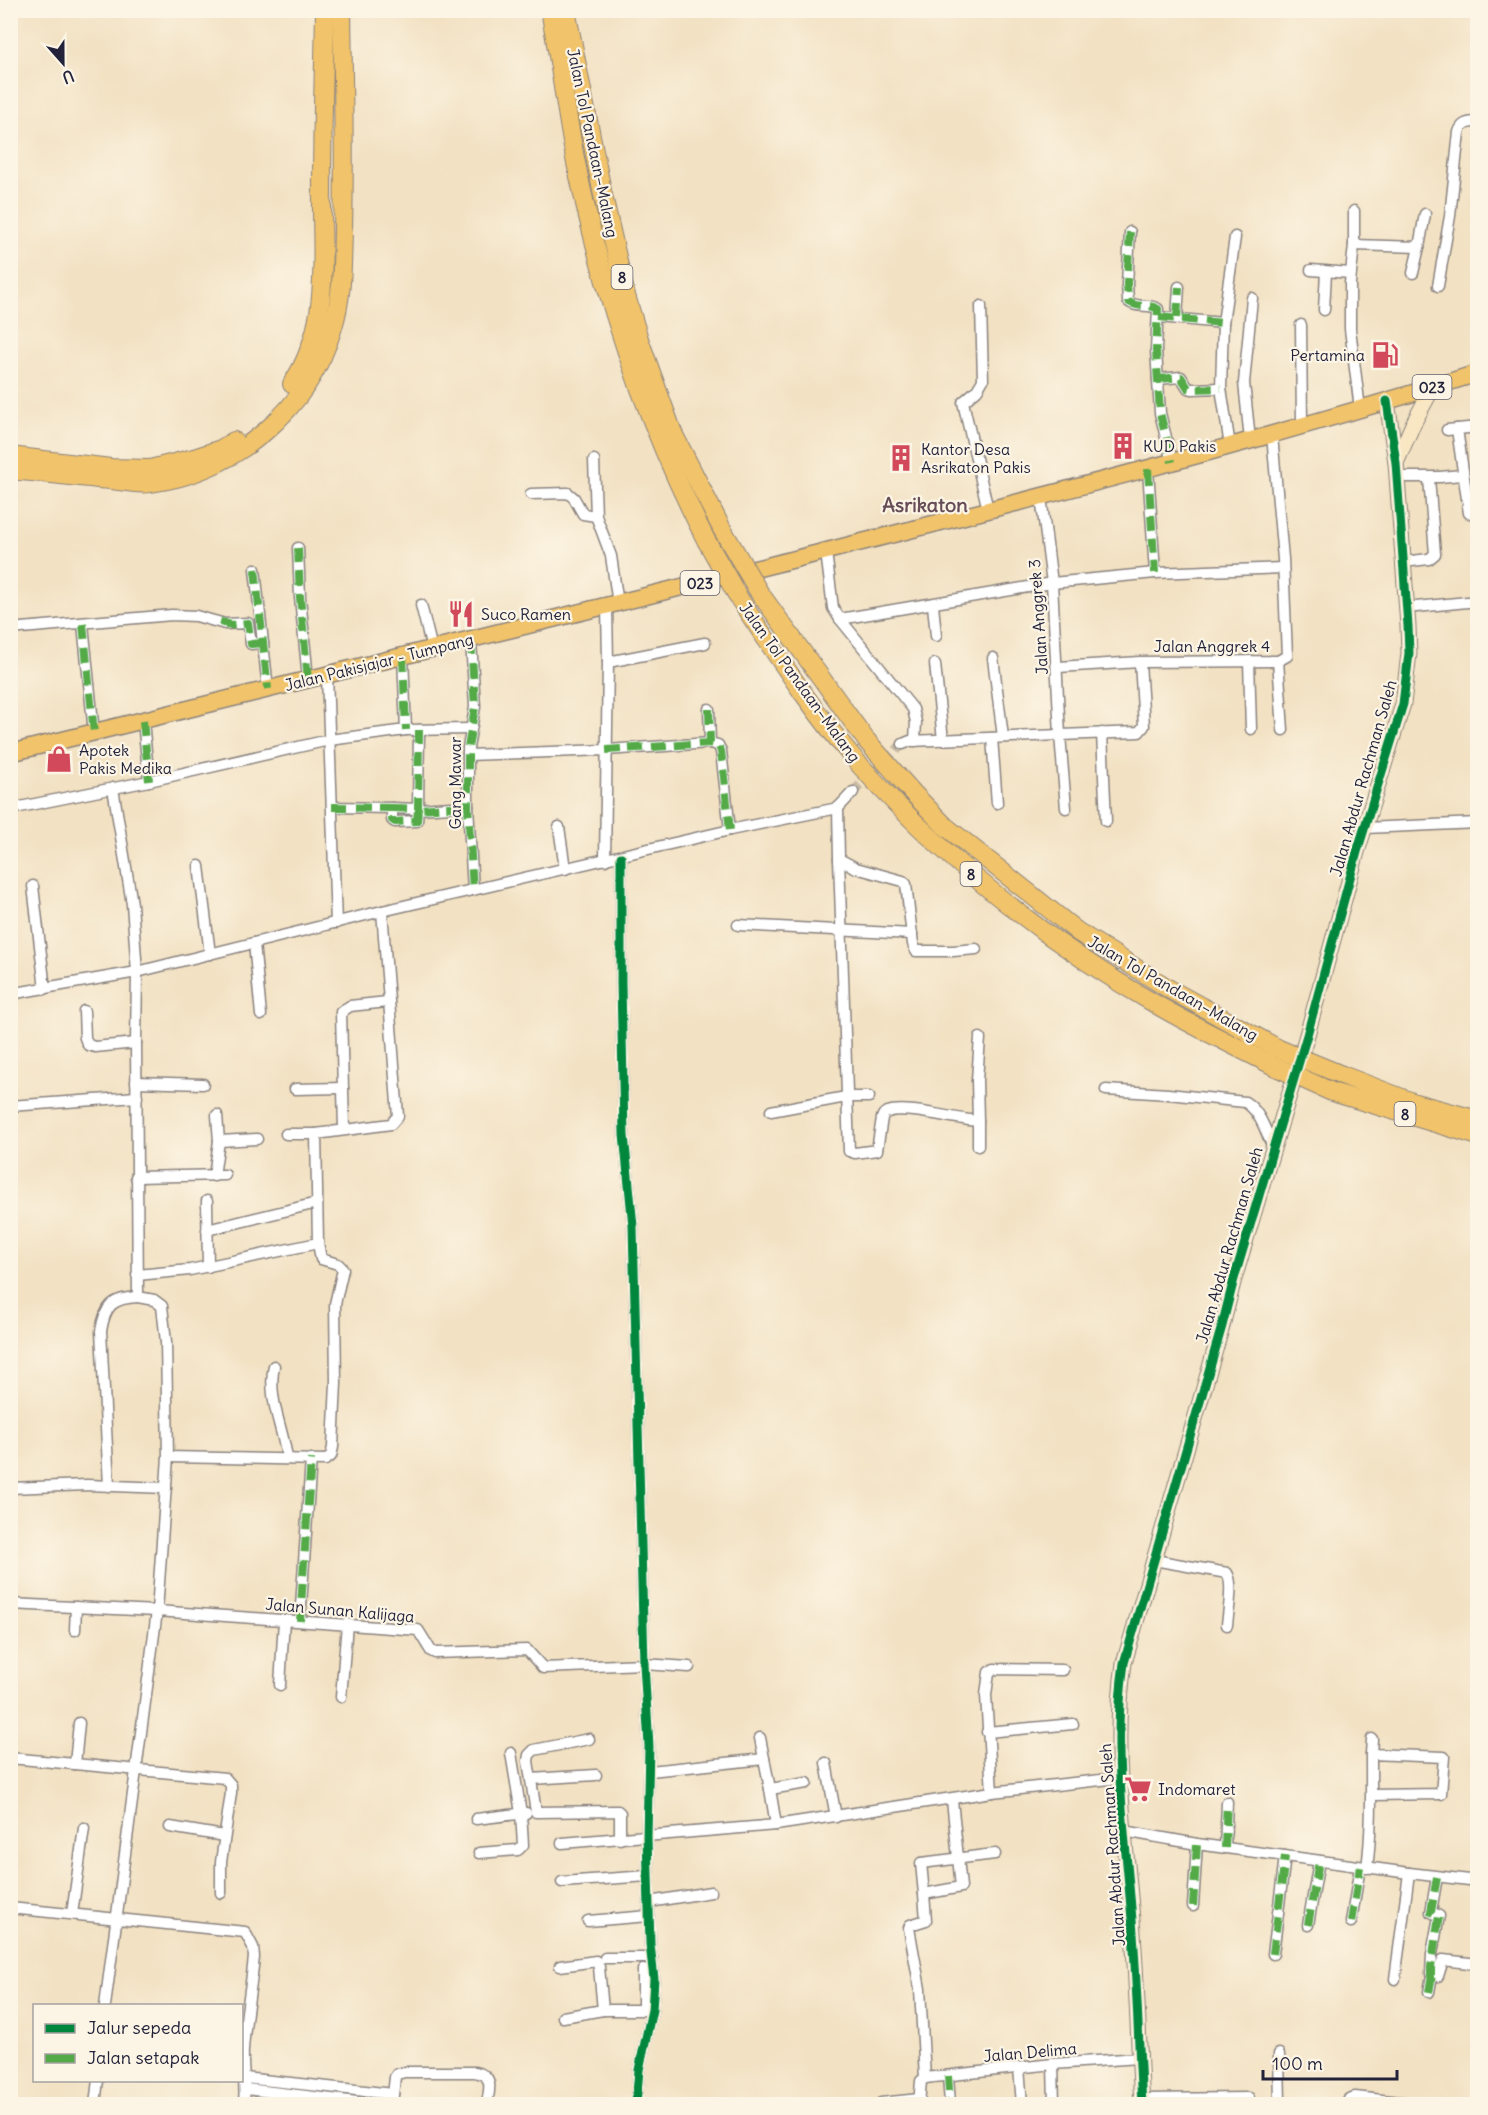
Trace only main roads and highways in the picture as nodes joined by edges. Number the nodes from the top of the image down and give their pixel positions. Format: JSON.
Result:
{"nodes":[{"id":1,"x":326,"y":10,"type":"edge"},
{"id":2,"x":342,"y":10,"type":"edge"},
{"id":3,"x":538,"y":10,"type":"edge"},
{"id":4,"x":550,"y":10,"type":"edge"},
{"id":5,"x":566,"y":10,"type":"edge"},
{"id":6,"x":568,"y":122,"type":"junction"},
{"id":7,"x":1478,"y":373,"type":"edge"},
{"id":8,"x":10,"y":456,"type":"edge"},
{"id":9,"x":10,"y":470,"type":"edge"},
{"id":10,"x":10,"y":753,"type":"edge"},
{"id":11,"x":1276,"y":1057,"type":"junction"},
{"id":12,"x":1478,"y":1120,"type":"edge"},
{"id":13,"x":1478,"y":1136,"type":"edge"}],
"edges":[{"from":1,"to":8,"type":"highway"},
{"from":2,"to":9,"type":"highway"},
{"from":3,"to":6,"type":"highway"},
{"from":4,"to":6,"type":"highway","name":"Jalan Tol Pandaan–Malang","number":"8"},
{"from":5,"to":11,"type":"highway","name":"Jalan Tol Pandaan–Malang","number":"8","bridge":true},
{"from":6,"to":11,"type":"highway","name":"Jalan Tol Pandaan–Malang","number":"8","bridge":true},
{"from":7,"to":10,"type":"main road","name":"Jalan Pakisjajar - Tumpang","number":"023"},
{"from":11,"to":12,"type":"highway","name":"Jalan Tol Pandaan–Malang","number":"8","bridge":true},
{"from":11,"to":13,"type":"highway","name":"Jalan Tol Pandaan–Malang","number":"8","bridge":true}]}
